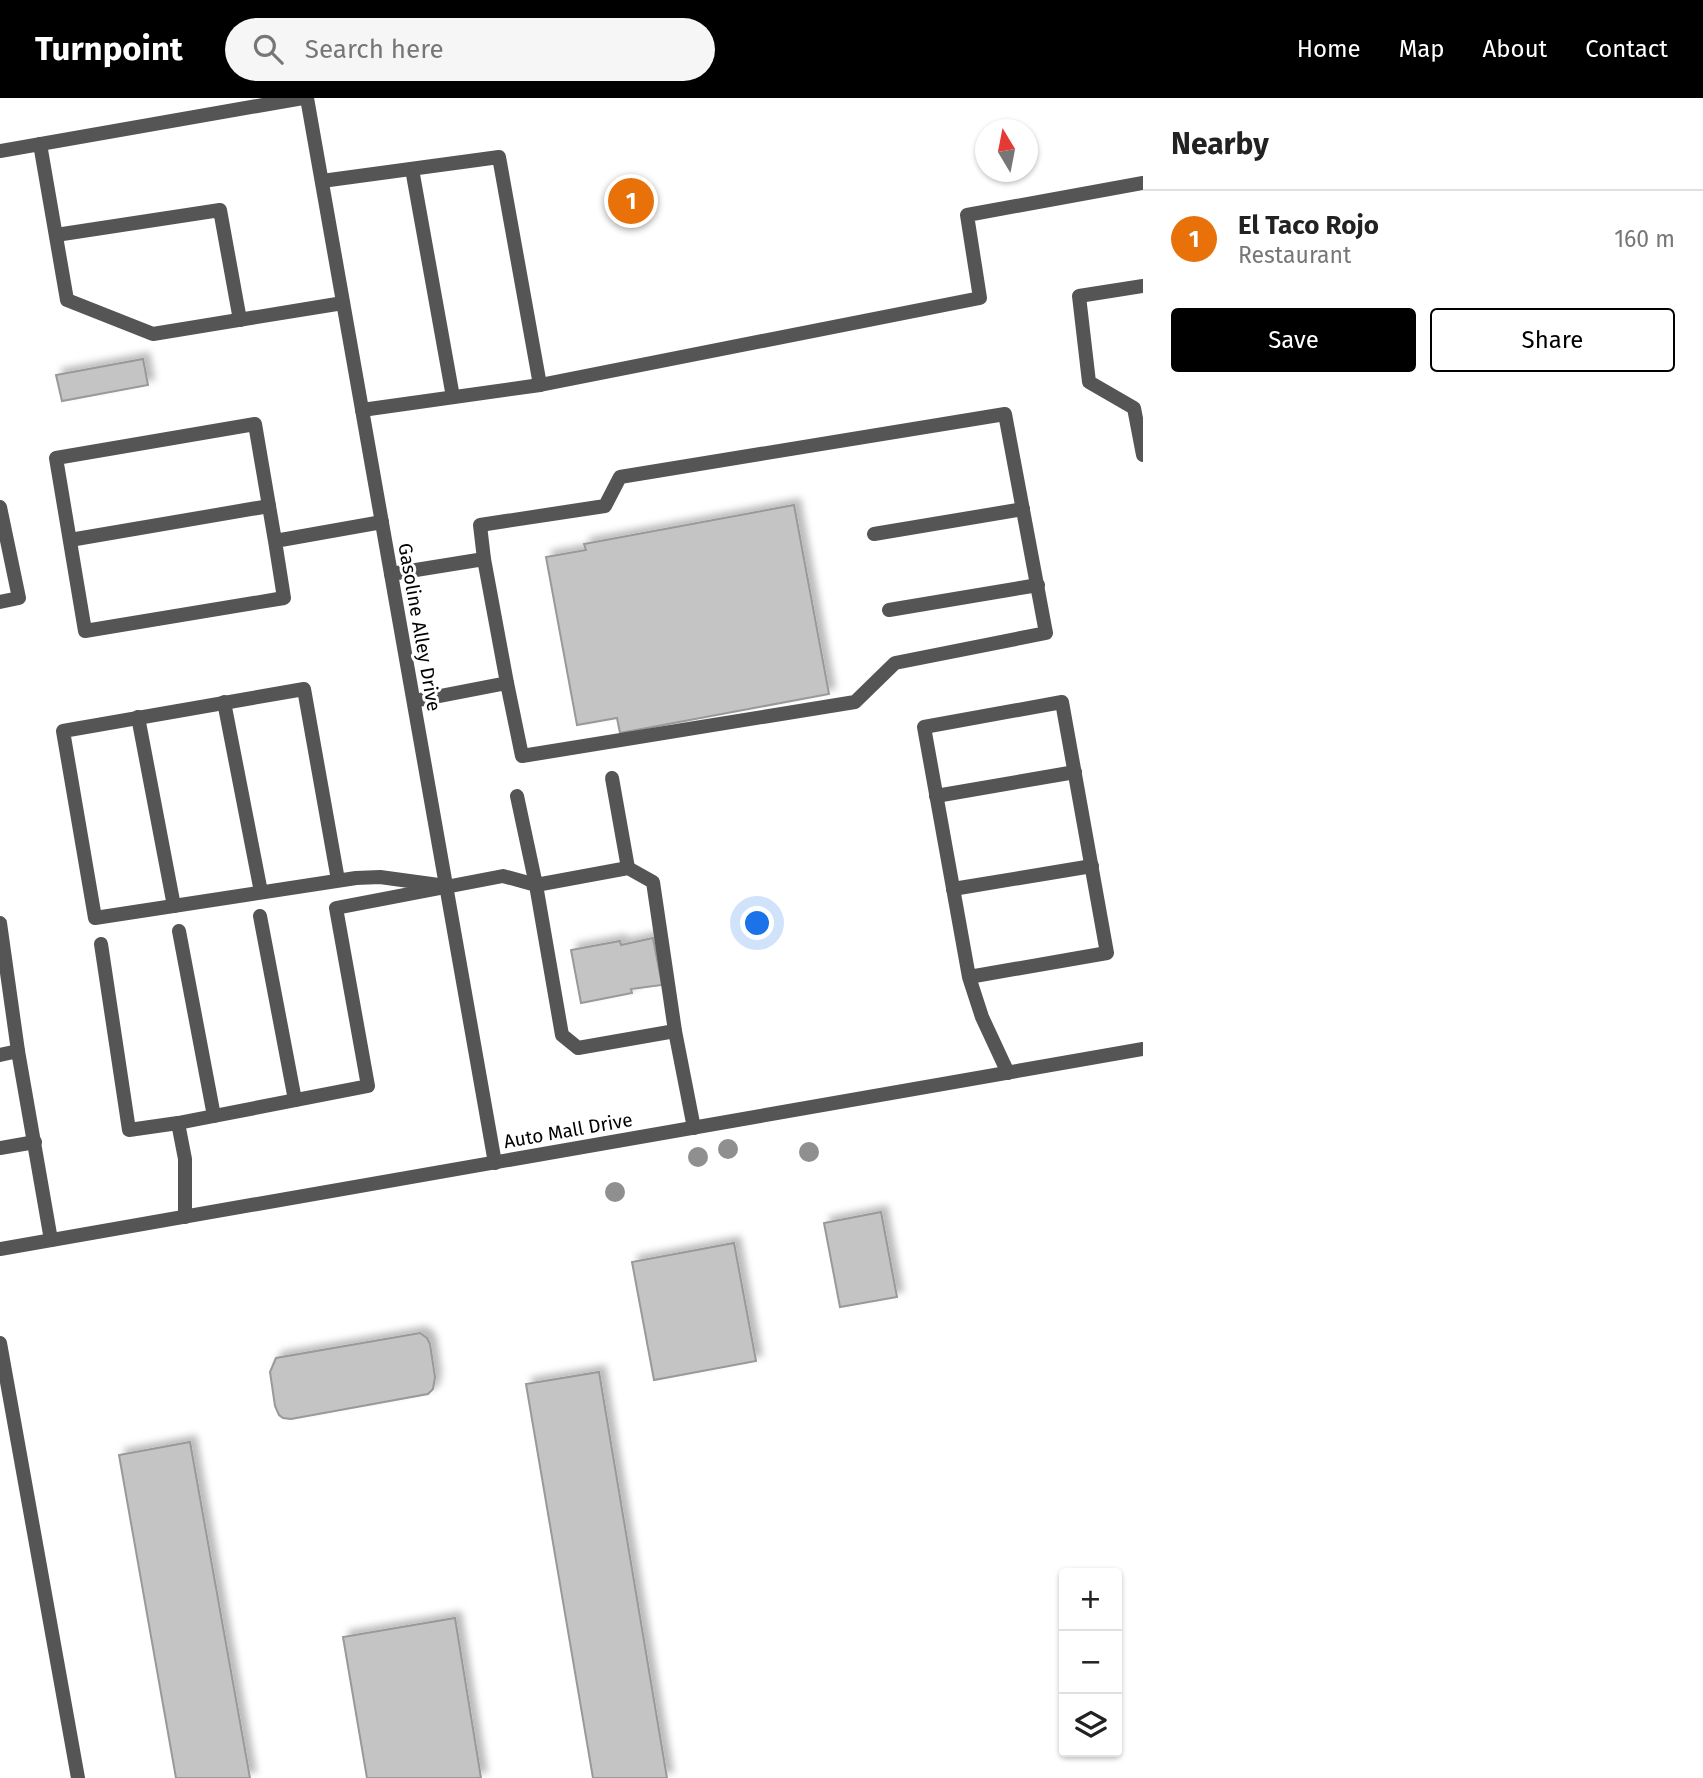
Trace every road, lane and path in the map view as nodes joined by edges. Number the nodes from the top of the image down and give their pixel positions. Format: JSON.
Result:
{"nodes":[{"id":1,"x":305,"y":98,"type":"edge"},
{"id":2,"x":40,"y":144,"type":"junction"},
{"id":3,"x":0,"y":151,"type":"edge"},
{"id":4,"x":412,"y":169,"type":"junction"},
{"id":5,"x":322,"y":181,"type":"junction"},
{"id":6,"x":1143,"y":183,"type":"edge"},
{"id":7,"x":56,"y":235,"type":"junction"},
{"id":8,"x":1143,"y":286,"type":"edge"},
{"id":9,"x":344,"y":303,"type":"junction"},
{"id":10,"x":240,"y":320,"type":"junction"},
{"id":11,"x":540,"y":385,"type":"junction"},
{"id":12,"x":453,"y":397,"type":"junction"},
{"id":13,"x":1139,"y":407,"type":"edge"},
{"id":14,"x":362,"y":410,"type":"junction"},
{"id":15,"x":1143,"y":455,"type":"edge"},
{"id":16,"x":269,"y":506,"type":"junction"},
{"id":17,"x":0,"y":507,"type":"edge"},
{"id":18,"x":1023,"y":509,"type":"junction"},
{"id":19,"x":382,"y":522,"type":"junction"},
{"id":20,"x":874,"y":534,"type":"dead end"},
{"id":21,"x":69,"y":541,"type":"junction"},
{"id":22,"x":275,"y":541,"type":"junction"},
{"id":23,"x":484,"y":559,"type":"junction"},
{"id":24,"x":391,"y":574,"type":"junction"},
{"id":25,"x":1038,"y":585,"type":"junction"},
{"id":26,"x":0,"y":602,"type":"edge"},
{"id":27,"x":889,"y":610,"type":"dead end"},
{"id":28,"x":507,"y":683,"type":"junction"},
{"id":29,"x":414,"y":701,"type":"junction"},
{"id":30,"x":224,"y":702,"type":"junction"},
{"id":31,"x":138,"y":717,"type":"junction"},
{"id":32,"x":1075,"y":772,"type":"junction"},
{"id":33,"x":612,"y":778,"type":"dead end"},
{"id":34,"x":517,"y":796,"type":"dead end"},
{"id":35,"x":936,"y":796,"type":"junction"},
{"id":36,"x":1092,"y":866,"type":"junction"},
{"id":37,"x":628,"y":868,"type":"junction"},
{"id":38,"x":338,"y":880,"type":"junction"},
{"id":39,"x":536,"y":885,"type":"junction"},
{"id":40,"x":446,"y":886,"type":"junction"},
{"id":41,"x":953,"y":889,"type":"junction"},
{"id":42,"x":261,"y":892,"type":"junction"},
{"id":43,"x":174,"y":906,"type":"junction"},
{"id":44,"x":260,"y":916,"type":"dead end"},
{"id":45,"x":0,"y":927,"type":"edge"},
{"id":46,"x":179,"y":931,"type":"dead end"},
{"id":47,"x":101,"y":944,"type":"dead end"},
{"id":48,"x":969,"y":977,"type":"junction"},
{"id":49,"x":675,"y":1031,"type":"junction"},
{"id":50,"x":1143,"y":1049,"type":"edge"},
{"id":51,"x":18,"y":1051,"type":"junction"},
{"id":52,"x":0,"y":1055,"type":"edge"},
{"id":53,"x":1008,"y":1073,"type":"junction"},
{"id":54,"x":295,"y":1101,"type":"junction"},
{"id":55,"x":214,"y":1116,"type":"junction"},
{"id":56,"x":178,"y":1123,"type":"junction"},
{"id":57,"x":694,"y":1128,"type":"junction"},
{"id":58,"x":35,"y":1142,"type":"junction"},
{"id":59,"x":0,"y":1148,"type":"edge"},
{"id":60,"x":495,"y":1163,"type":"junction"},
{"id":61,"x":185,"y":1217,"type":"junction"},
{"id":62,"x":51,"y":1240,"type":"junction"},
{"id":63,"x":0,"y":1249,"type":"edge"},
{"id":64,"x":0,"y":1343,"type":"edge"},
{"id":65,"x":78,"y":1778,"type":"edge"}],
"edges":[{"from":1,"to":2,"type":"street"},
{"from":1,"to":5,"type":"street","name":"Gasoline Alley Drive"},
{"from":2,"to":3,"type":"street"},
{"from":2,"to":7,"type":"street"},
{"from":4,"to":5,"type":"street"},
{"from":4,"to":11,"type":"street"},
{"from":4,"to":12,"type":"street"},
{"from":5,"to":9,"type":"street","name":"Gasoline Alley Drive"},
{"from":6,"to":11,"type":"street"},
{"from":7,"to":10,"type":"street"},
{"from":7,"to":10,"type":"street"},
{"from":8,"to":13,"type":"street"},
{"from":9,"to":10,"type":"street"},
{"from":9,"to":14,"type":"street","name":"Gasoline Alley Drive"},
{"from":11,"to":12,"type":"street"},
{"from":12,"to":14,"type":"street"},
{"from":13,"to":15,"type":"street"},
{"from":14,"to":19,"type":"street","name":"Gasoline Alley Drive"},
{"from":16,"to":21,"type":"street"},
{"from":16,"to":21,"type":"street"},
{"from":16,"to":22,"type":"street"},
{"from":17,"to":26,"type":"street"},
{"from":18,"to":20,"type":"street"},
{"from":18,"to":23,"type":"street"},
{"from":18,"to":25,"type":"street"},
{"from":19,"to":22,"type":"street"},
{"from":19,"to":24,"type":"street","name":"Gasoline Alley Drive"},
{"from":21,"to":22,"type":"street"},
{"from":23,"to":24,"type":"street"},
{"from":23,"to":28,"type":"street"},
{"from":24,"to":29,"type":"street","name":"Gasoline Alley Drive"},
{"from":25,"to":27,"type":"street"},
{"from":25,"to":28,"type":"street"},
{"from":28,"to":29,"type":"street"},
{"from":29,"to":40,"type":"street","name":"Gasoline Alley Drive"},
{"from":30,"to":31,"type":"street"},
{"from":30,"to":38,"type":"street"},
{"from":30,"to":42,"type":"street"},
{"from":31,"to":43,"type":"street"},
{"from":31,"to":43,"type":"street"},
{"from":32,"to":35,"type":"street"},
{"from":32,"to":35,"type":"street"},
{"from":32,"to":36,"type":"street"},
{"from":33,"to":37,"type":"street"},
{"from":34,"to":39,"type":"street"},
{"from":35,"to":41,"type":"street"},
{"from":36,"to":41,"type":"street"},
{"from":36,"to":48,"type":"street"},
{"from":37,"to":39,"type":"street"},
{"from":37,"to":49,"type":"street"},
{"from":38,"to":40,"type":"street"},
{"from":38,"to":42,"type":"street"},
{"from":39,"to":40,"type":"street"},
{"from":39,"to":49,"type":"street"},
{"from":40,"to":54,"type":"street"},
{"from":40,"to":60,"type":"street","name":"Gasoline Alley Drive"},
{"from":41,"to":48,"type":"street"},
{"from":42,"to":43,"type":"street"},
{"from":44,"to":54,"type":"street"},
{"from":45,"to":51,"type":"street"},
{"from":46,"to":55,"type":"street"},
{"from":47,"to":56,"type":"street"},
{"from":48,"to":53,"type":"street"},
{"from":49,"to":57,"type":"street"},
{"from":50,"to":53,"type":"street","name":"Auto Mall Drive"},
{"from":51,"to":52,"type":"street"},
{"from":51,"to":58,"type":"street"},
{"from":53,"to":57,"type":"street","name":"Auto Mall Drive"},
{"from":54,"to":55,"type":"street"},
{"from":55,"to":56,"type":"street"},
{"from":56,"to":61,"type":"street"},
{"from":57,"to":60,"type":"street","name":"Auto Mall Drive"},
{"from":58,"to":59,"type":"street"},
{"from":58,"to":62,"type":"street"},
{"from":60,"to":61,"type":"street","name":"Auto Mall Drive"},
{"from":61,"to":62,"type":"street","name":"Auto Mall Drive"},
{"from":62,"to":63,"type":"street","name":"Auto Mall Drive"},
{"from":64,"to":65,"type":"street"}]}
